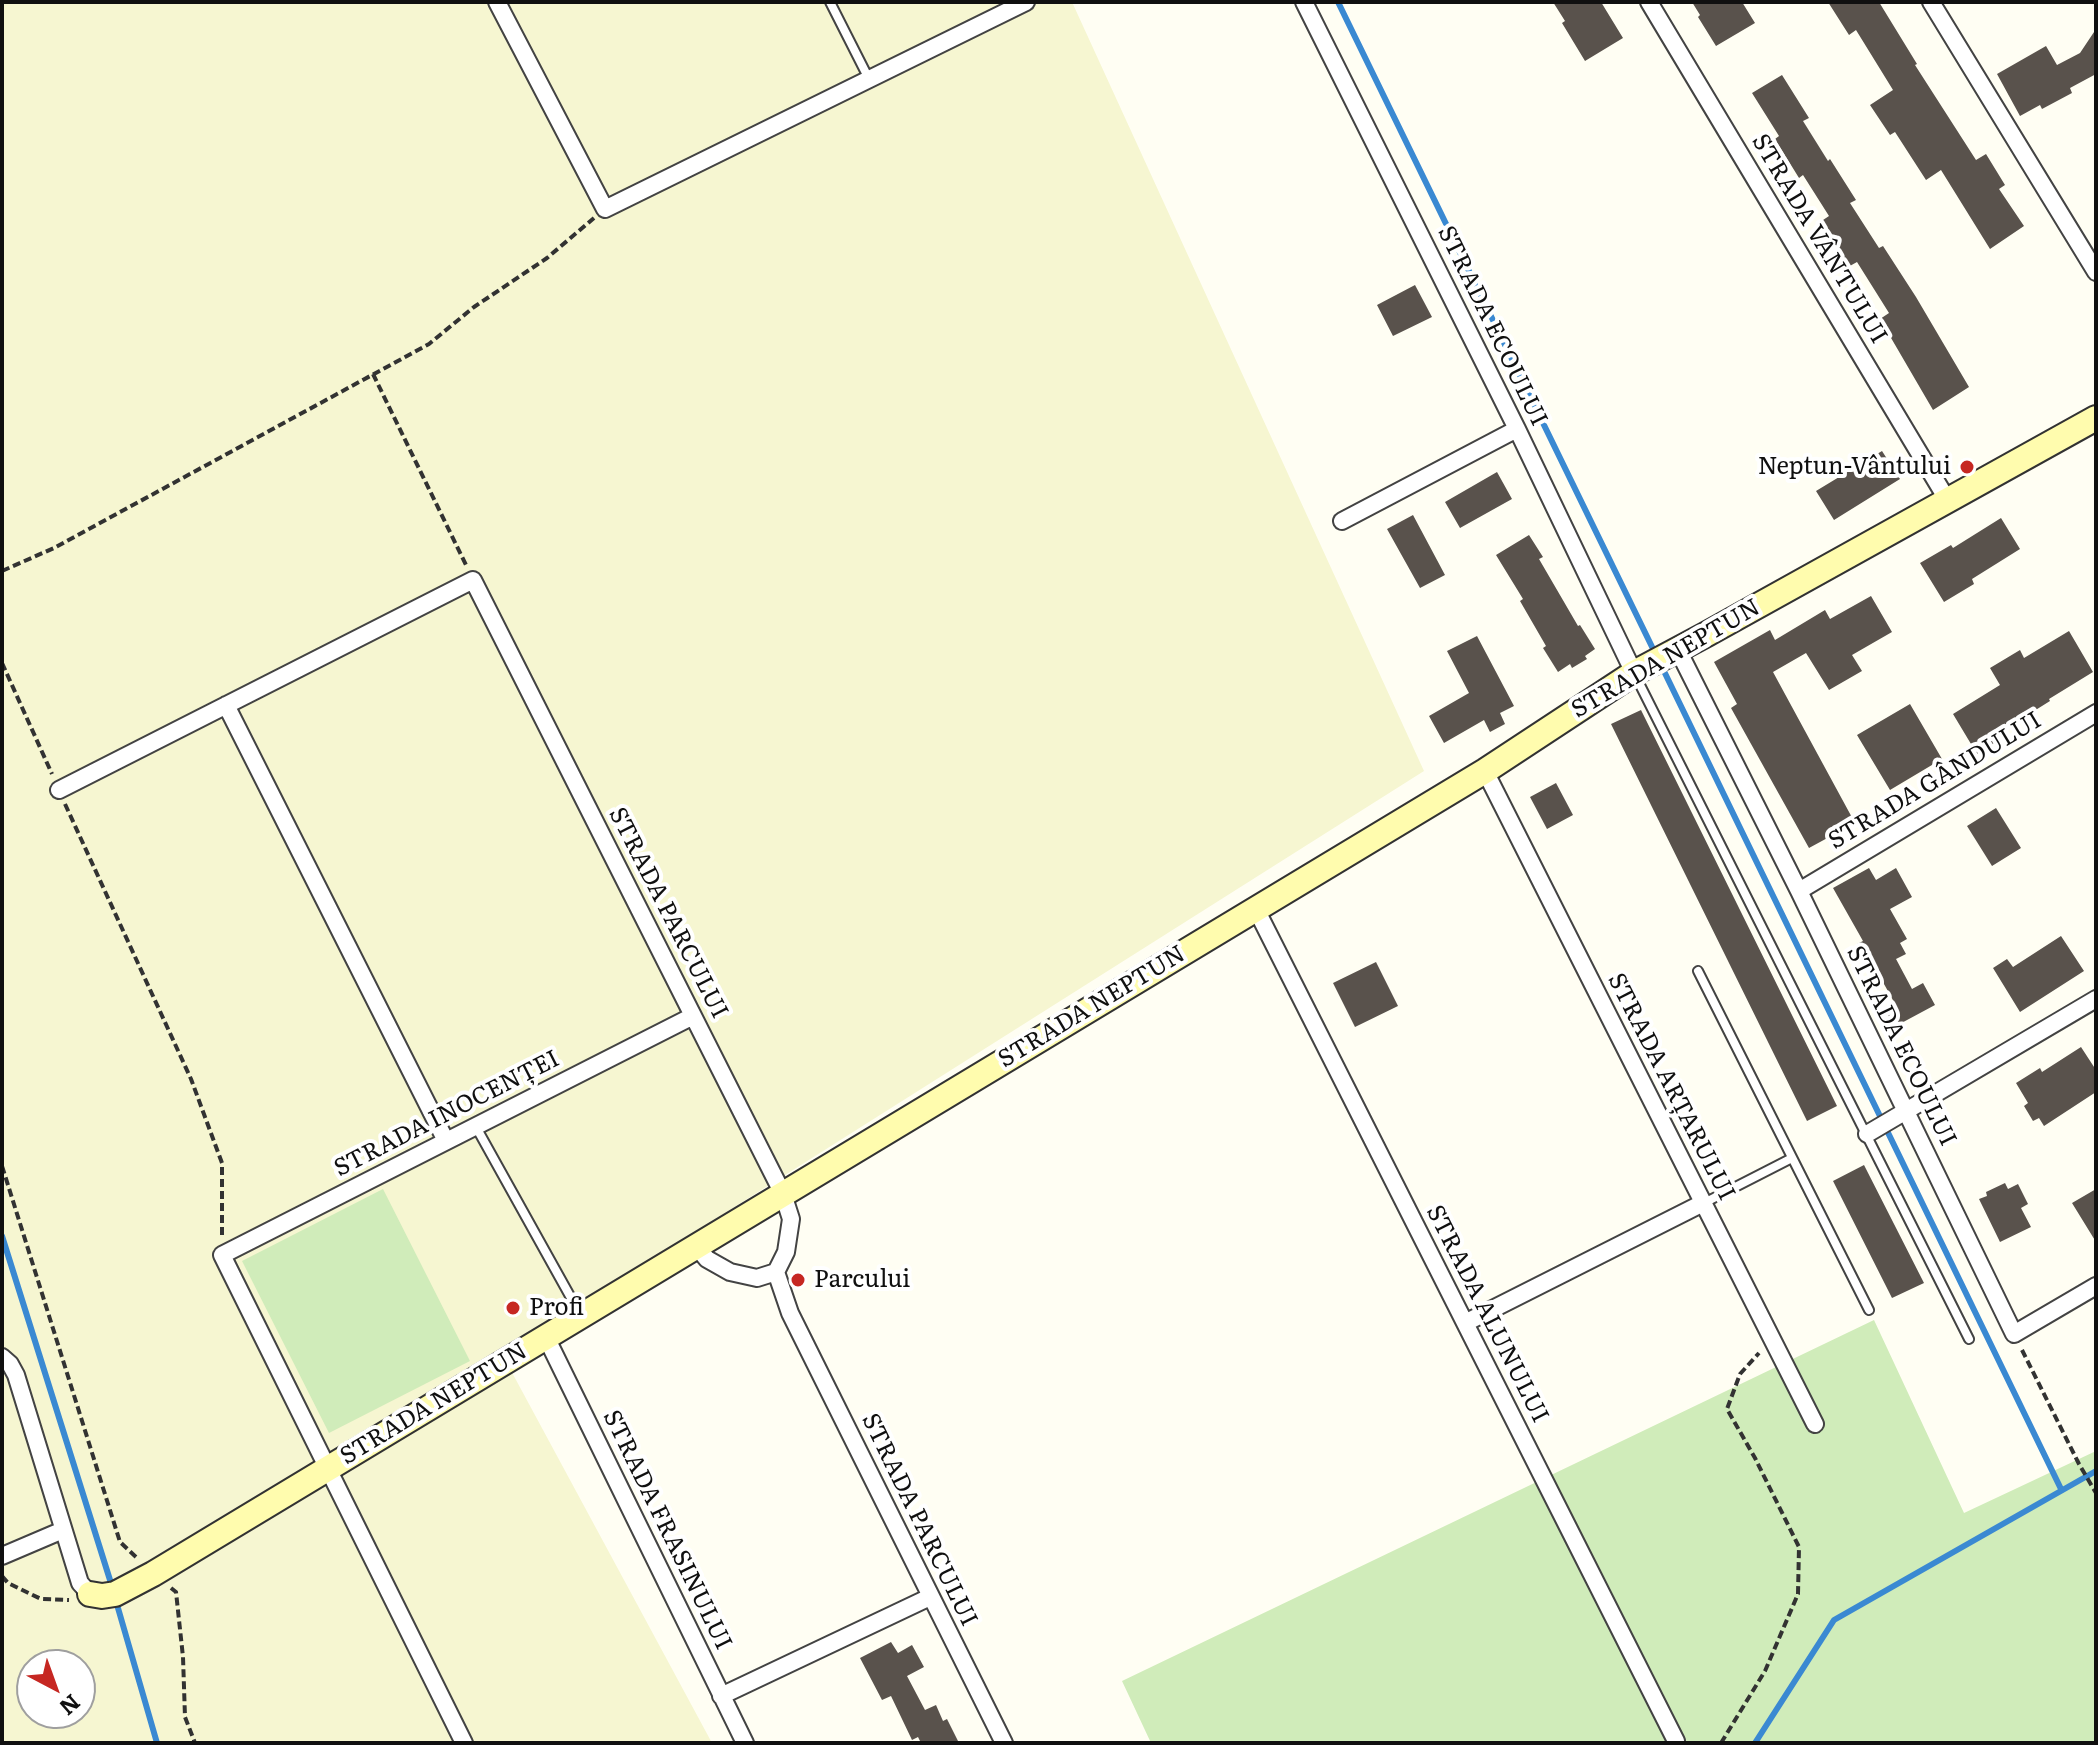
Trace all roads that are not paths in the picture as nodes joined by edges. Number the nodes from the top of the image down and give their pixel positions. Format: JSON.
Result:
{"nodes":[{"id":1,"x":497,"y":2,"type":"edge"},
{"id":2,"x":830,"y":2,"type":"edge"},
{"id":3,"x":1026,"y":2,"type":"edge"},
{"id":4,"x":1304,"y":2,"type":"edge"},
{"id":5,"x":1649,"y":2,"type":"edge"},
{"id":6,"x":1931,"y":2,"type":"edge"},
{"id":7,"x":869,"y":79,"type":"junction"},
{"id":8,"x":2096,"y":272,"type":"edge"},
{"id":9,"x":2096,"y":418,"type":"edge"},
{"id":10,"x":1517,"y":429,"type":"junction"},
{"id":11,"x":1948,"y":501,"type":"junction"},
{"id":12,"x":1342,"y":521,"type":"dead end"},
{"id":13,"x":1657,"y":661,"type":"junction"},
{"id":14,"x":226,"y":705,"type":"junction"},
{"id":15,"x":2096,"y":713,"type":"edge"},
{"id":16,"x":1485,"y":771,"type":"junction"},
{"id":17,"x":59,"y":790,"type":"road end"},
{"id":18,"x":1799,"y":891,"type":"junction"},
{"id":19,"x":1256,"y":909,"type":"junction"},
{"id":20,"x":1698,"y":971,"type":"dead end"},
{"id":21,"x":2096,"y":999,"type":"edge"},
{"id":22,"x":693,"y":1016,"type":"junction"},
{"id":23,"x":1902,"y":1114,"type":"junction"},
{"id":24,"x":476,"y":1126,"type":"junction"},
{"id":25,"x":1872,"y":1131,"type":"junction"},
{"id":26,"x":446,"y":1141,"type":"junction"},
{"id":27,"x":1792,"y":1158,"type":"junction"},
{"id":28,"x":783,"y":1194,"type":"junction"},
{"id":29,"x":1703,"y":1203,"type":"junction"},
{"id":30,"x":696,"y":1246,"type":"junction"},
{"id":31,"x":776,"y":1272,"type":"junction"},
{"id":32,"x":2096,"y":1286,"type":"edge"},
{"id":33,"x":1869,"y":1310,"type":"dead end"},
{"id":34,"x":581,"y":1316,"type":"junction"},
{"id":35,"x":1465,"y":1323,"type":"junction"},
{"id":36,"x":546,"y":1337,"type":"junction"},
{"id":37,"x":1969,"y":1339,"type":"dead end"},
{"id":38,"x":2,"y":1357,"type":"edge"},
{"id":39,"x":1815,"y":1424,"type":"dead end"},
{"id":40,"x":329,"y":1467,"type":"junction"},
{"id":41,"x":63,"y":1530,"type":"junction"},
{"id":42,"x":2,"y":1556,"type":"edge"},
{"id":43,"x":90,"y":1594,"type":"joint"},
{"id":44,"x":930,"y":1597,"type":"junction"},
{"id":45,"x":721,"y":1696,"type":"junction"},
{"id":46,"x":1676,"y":1741,"type":"dead end"},
{"id":47,"x":464,"y":1743,"type":"edge"},
{"id":48,"x":745,"y":1743,"type":"edge"},
{"id":49,"x":1004,"y":1743,"type":"edge"}],
"edges":[{"from":1,"to":7,"type":"street"},
{"from":2,"to":7,"type":"lane"},
{"from":3,"to":7,"type":"street"},
{"from":4,"to":10,"type":"street","name":"STRADA ECOULUI"},
{"from":5,"to":11,"type":"street","name":"STRADA VÂNTULUI"},
{"from":6,"to":8,"type":"street"},
{"from":9,"to":11,"type":"street","name":"STRADA NEPTUN"},
{"from":10,"to":12,"type":"street"},
{"from":10,"to":13,"type":"street","name":"STRADA ECOULUI"},
{"from":11,"to":13,"type":"street","name":"STRADA NEPTUN"},
{"from":13,"to":16,"type":"street","name":"STRADA NEPTUN"},
{"from":13,"to":18,"type":"street","name":"STRADA ECOULUI"},
{"from":13,"to":25,"type":"lane"},
{"from":14,"to":17,"type":"street"},
{"from":14,"to":22,"type":"street","name":"STRADA PARCULUI"},
{"from":14,"to":26,"type":"street"},
{"from":15,"to":18,"type":"street","name":"STRADA GÂNDULUI"},
{"from":16,"to":19,"type":"street","name":"STRADA NEPTUN"},
{"from":16,"to":29,"type":"street","name":"STRADA ARȚARULUI"},
{"from":18,"to":23,"type":"street","name":"STRADA ECOULUI"},
{"from":19,"to":28,"type":"street","name":"STRADA NEPTUN"},
{"from":19,"to":35,"type":"street","name":"STRADA ALUNULUI"},
{"from":20,"to":27,"type":"lane"},
{"from":21,"to":23,"type":"street"},
{"from":22,"to":24,"type":"street","name":"STRADA INOCENȚEI"},
{"from":22,"to":28,"type":"street","name":"STRADA PARCULUI"},
{"from":23,"to":25,"type":"street"},
{"from":23,"to":32,"type":"street","name":"STRADA ECOULUI"},
{"from":24,"to":26,"type":"street","name":"STRADA INOCENȚEI"},
{"from":24,"to":34,"type":"lane"},
{"from":25,"to":37,"type":"lane"},
{"from":26,"to":40,"type":"street","name":"STRADA INOCENȚEI"},
{"from":27,"to":29,"type":"lane"},
{"from":27,"to":33,"type":"lane"},
{"from":28,"to":30,"type":"street","name":"STRADA NEPTUN"},
{"from":28,"to":31,"type":"street","name":"STRADA PARCULUI"},
{"from":29,"to":35,"type":"street"},
{"from":29,"to":39,"type":"street","name":"STRADA ARȚARULUI"},
{"from":30,"to":31,"type":"street"},
{"from":30,"to":34,"type":"street","name":"STRADA NEPTUN"},
{"from":31,"to":44,"type":"street","name":"STRADA PARCULUI"},
{"from":34,"to":36,"type":"street","name":"STRADA NEPTUN"},
{"from":35,"to":46,"type":"street","name":"STRADA ALUNULUI"},
{"from":36,"to":40,"type":"street","name":"STRADA NEPTUN"},
{"from":36,"to":45,"type":"street","name":"STRADA FRASINULUI"},
{"from":38,"to":41,"type":"street"},
{"from":40,"to":43,"type":"street","name":"STRADA NEPTUN"},
{"from":40,"to":47,"type":"street"},
{"from":41,"to":42,"type":"street"},
{"from":41,"to":43,"type":"street"},
{"from":44,"to":45,"type":"street"},
{"from":44,"to":49,"type":"street","name":"STRADA PARCULUI"},
{"from":45,"to":48,"type":"street","name":"STRADA FRASINULUI"}]}
